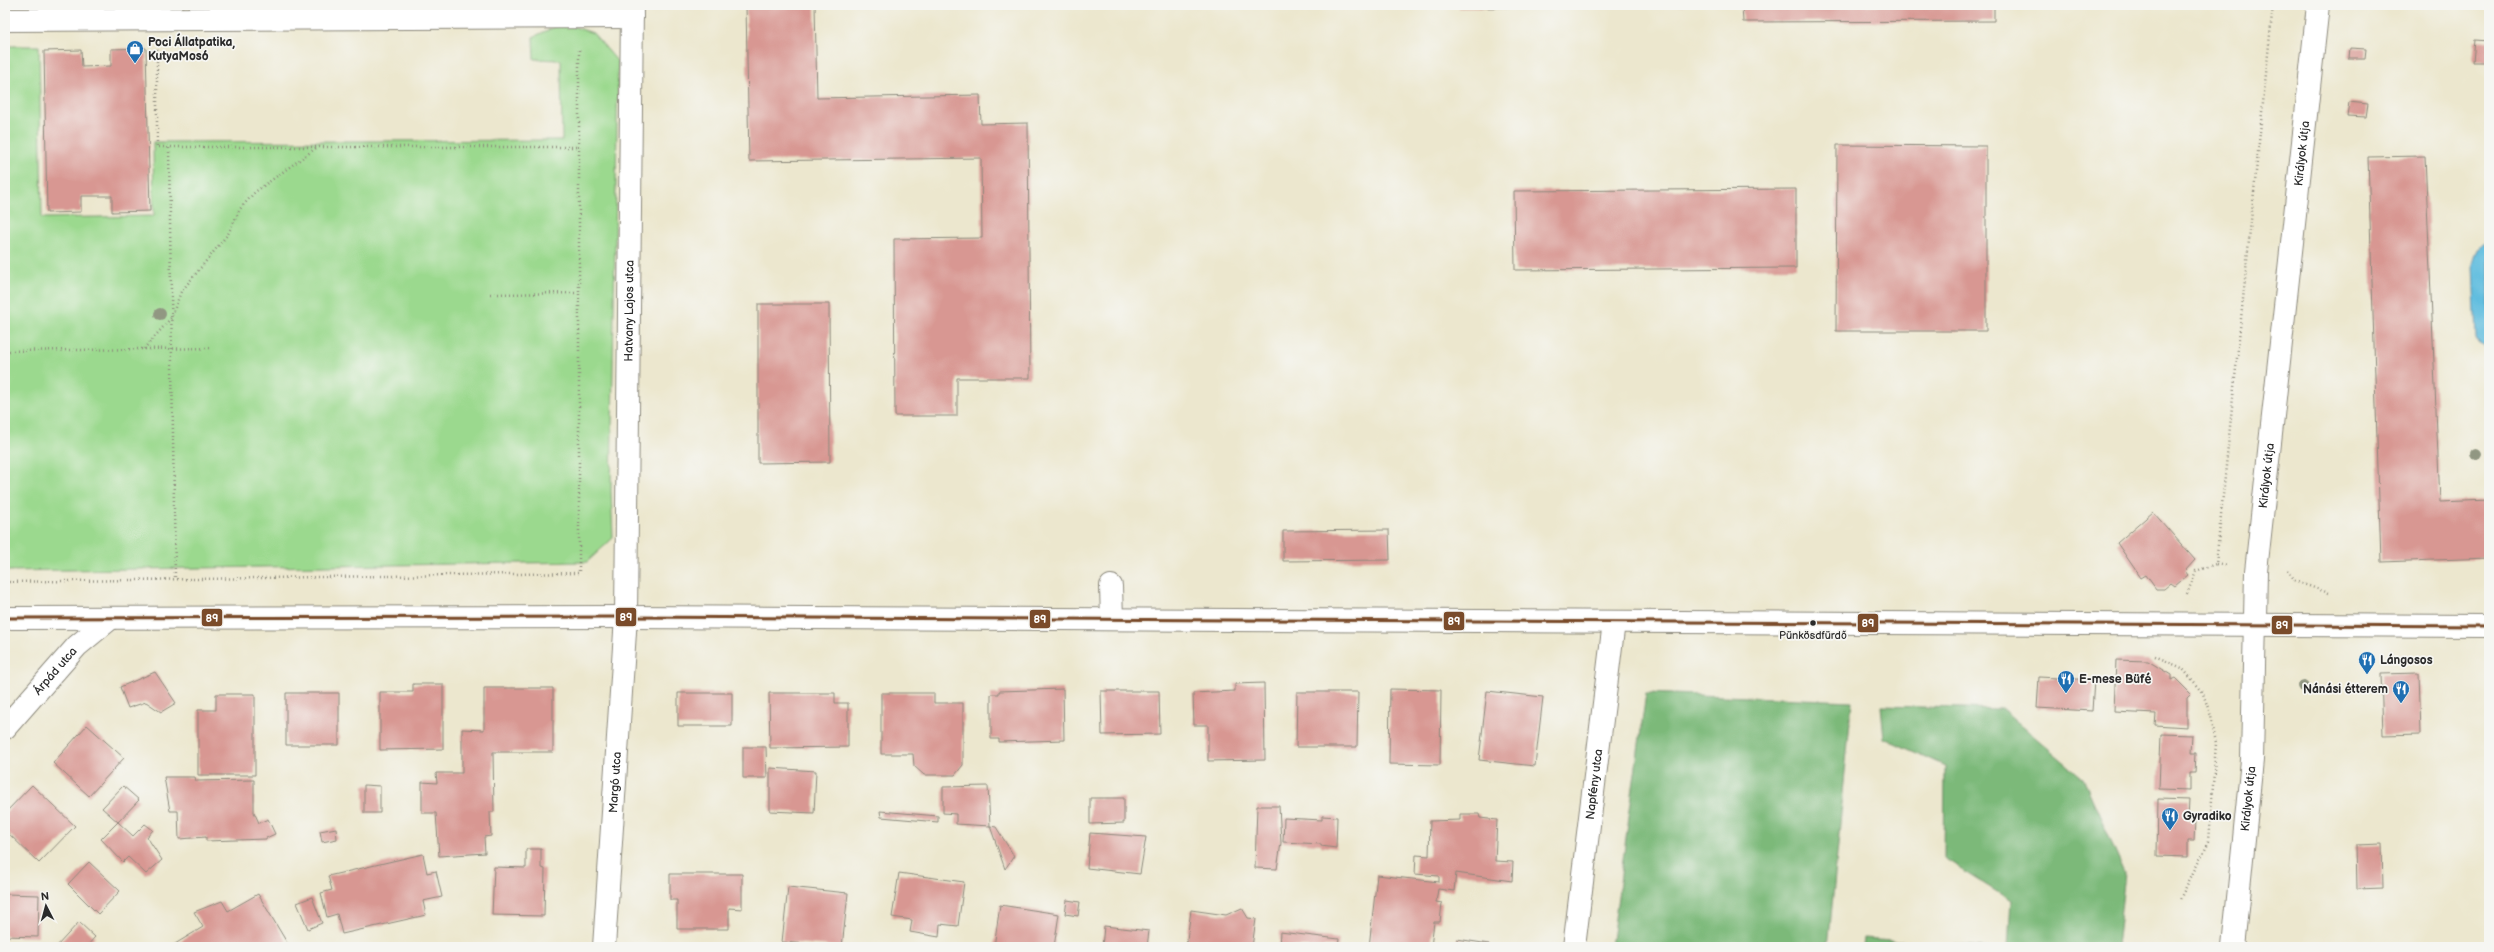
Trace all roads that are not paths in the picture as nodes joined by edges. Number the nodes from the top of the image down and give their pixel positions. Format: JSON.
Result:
{"nodes":[{"id":1,"x":2318,"y":5,"type":"edge"},
{"id":2,"x":632,"y":11,"type":"edge"},
{"id":3,"x":10,"y":15,"type":"edge"},
{"id":4,"x":1111,"y":586,"type":"dead end"},
{"id":5,"x":5,"y":618,"type":"edge"},
{"id":6,"x":111,"y":618,"type":"junction"},
{"id":7,"x":626,"y":618,"type":"junction"},
{"id":8,"x":1112,"y":619,"type":"junction"},
{"id":9,"x":1614,"y":622,"type":"junction"},
{"id":10,"x":2255,"y":625,"type":"junction"},
{"id":11,"x":2489,"y":626,"type":"edge"},
{"id":12,"x":5,"y":728,"type":"edge"},
{"id":13,"x":604,"y":947,"type":"edge"},
{"id":14,"x":1574,"y":947,"type":"edge"},
{"id":15,"x":2233,"y":947,"type":"edge"}],
"edges":[{"from":1,"to":10,"type":"street","name":"Királyok útja"},
{"from":2,"to":3,"type":"street"},
{"from":2,"to":7,"type":"street","name":"Hatvany Lajos utca"},
{"from":4,"to":8,"type":"street"},
{"from":5,"to":6,"type":"street"},
{"from":6,"to":7,"type":"street"},
{"from":6,"to":12,"type":"street","name":"Árpád utca"},
{"from":7,"to":8,"type":"street"},
{"from":7,"to":13,"type":"street","name":"Margó utca"},
{"from":8,"to":9,"type":"street"},
{"from":9,"to":10,"type":"street"},
{"from":9,"to":14,"type":"street","name":"Napfény utca"},
{"from":10,"to":11,"type":"street"},
{"from":10,"to":15,"type":"street","name":"Királyok útja"}]}
